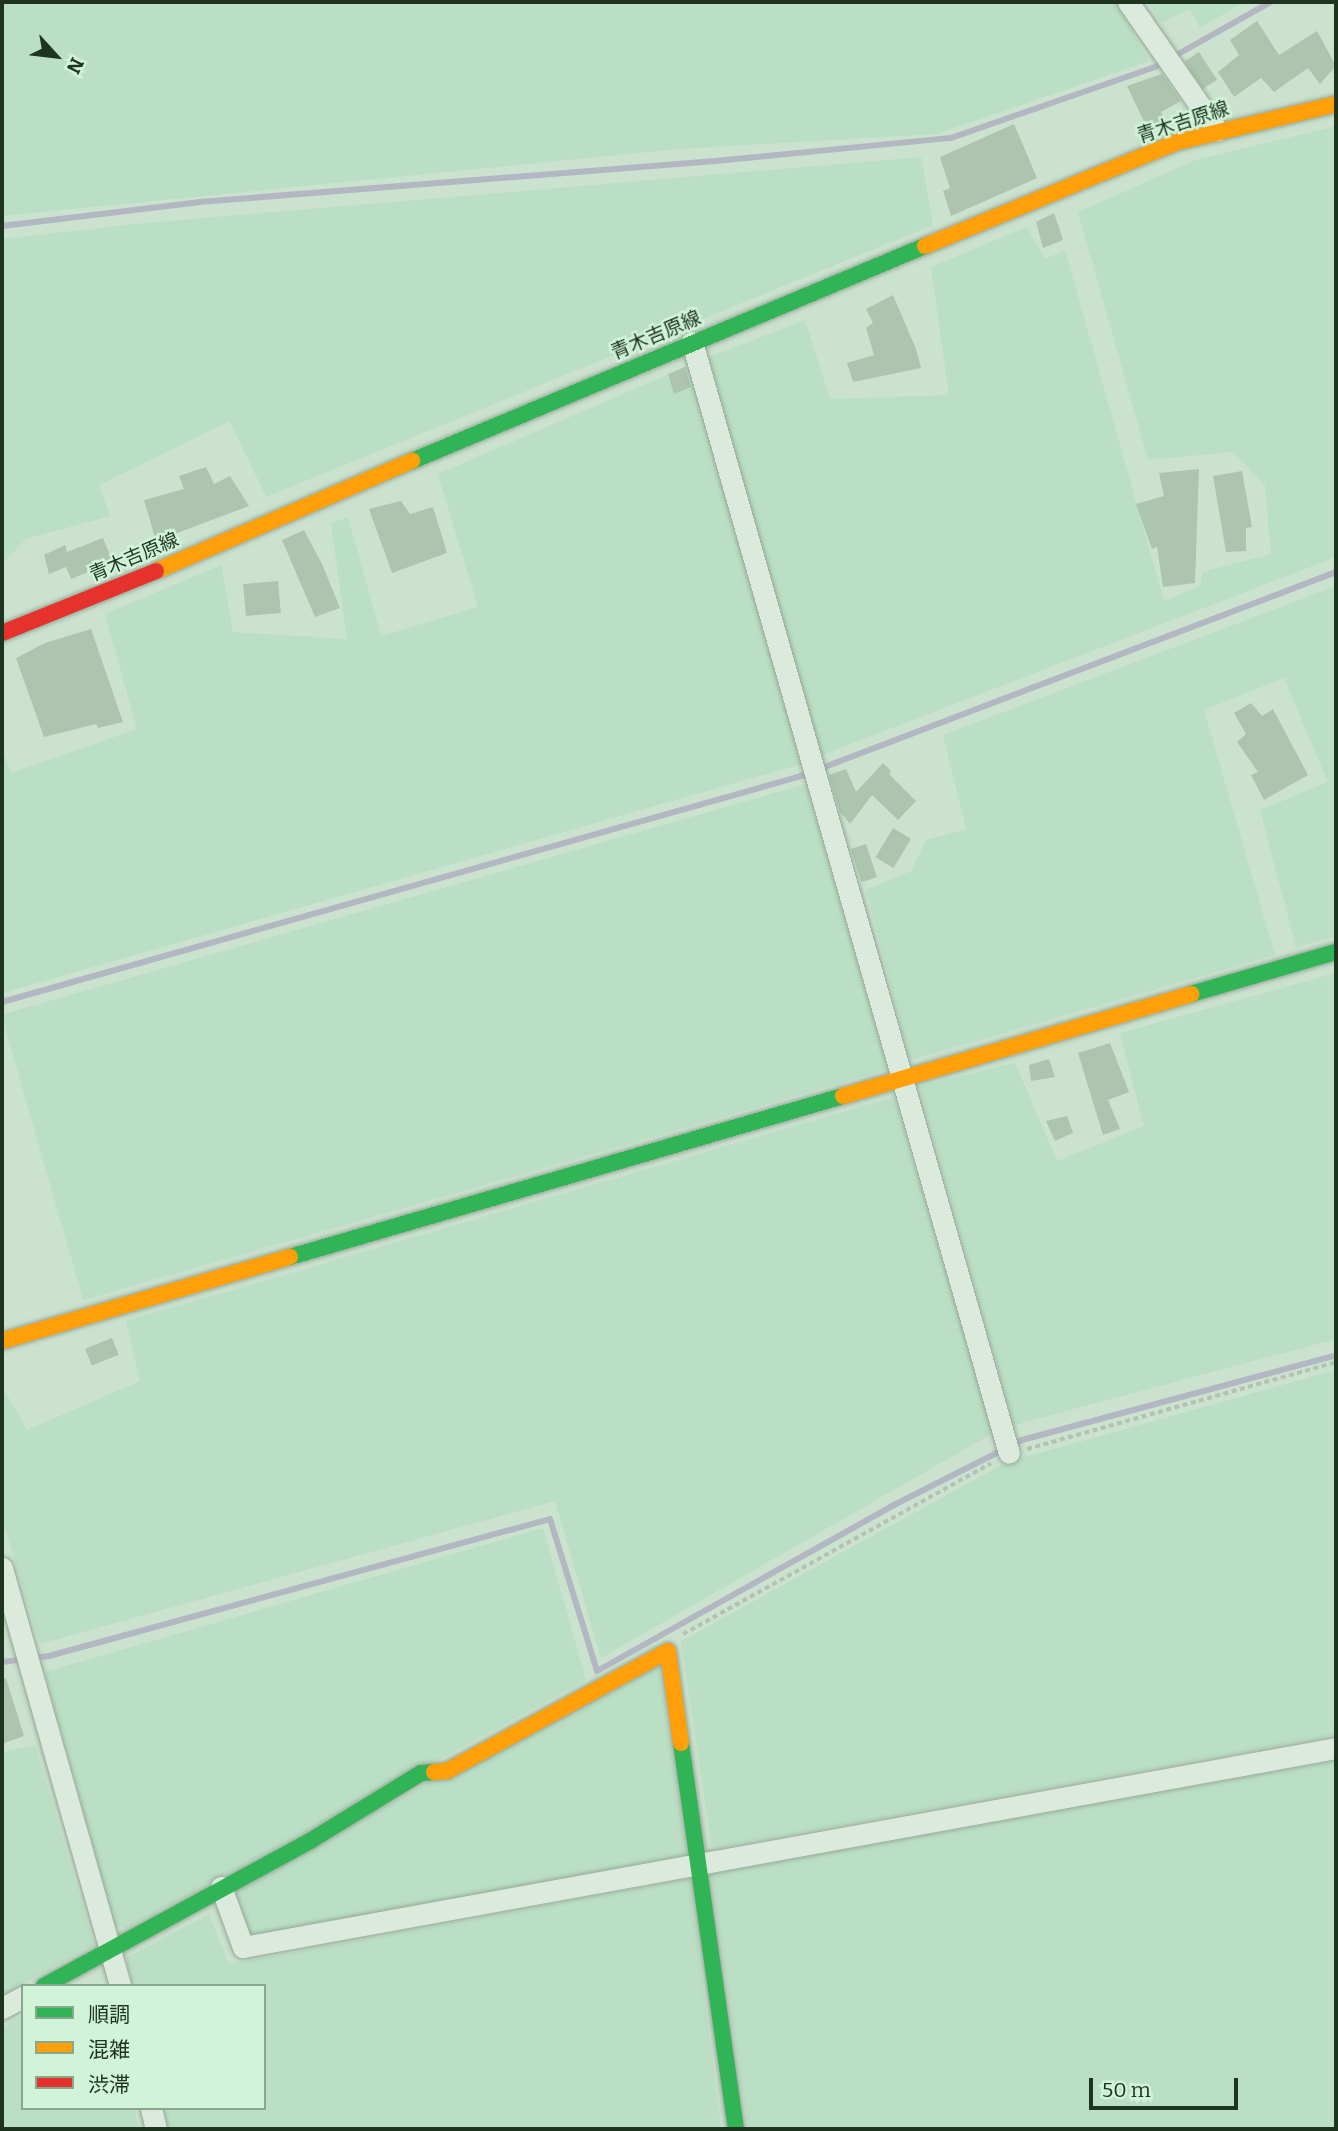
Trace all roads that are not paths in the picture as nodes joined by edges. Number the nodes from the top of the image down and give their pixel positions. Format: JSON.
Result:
{"nodes":[{"id":1,"x":1128,"y":2,"type":"edge"},
{"id":2,"x":1336,"y":104,"type":"edge"},
{"id":3,"x":1217,"y":130,"type":"junction"},
{"id":4,"x":692,"y":342,"type":"junction"},
{"id":5,"x":2,"y":633,"type":"edge"},
{"id":6,"x":1336,"y":952,"type":"edge"},
{"id":7,"x":901,"y":1076,"type":"junction"},
{"id":8,"x":2,"y":1341,"type":"edge"},
{"id":9,"x":1009,"y":1453,"type":"road end"},
{"id":10,"x":2,"y":1568,"type":"edge"},
{"id":11,"x":1336,"y":1748,"type":"edge"},
{"id":12,"x":700,"y":1864,"type":"junction"},
{"id":13,"x":221,"y":1887,"type":"junction"},
{"id":14,"x":111,"y":1950,"type":"junction"},
{"id":15,"x":48,"y":1984,"type":"edge"},
{"id":16,"x":120,"y":1984,"type":"edge"},
{"id":17,"x":21,"y":1998,"type":"edge"},
{"id":18,"x":2,"y":2008,"type":"edge"},
{"id":19,"x":151,"y":2110,"type":"edge"},
{"id":20,"x":156,"y":2129,"type":"edge"},
{"id":21,"x":736,"y":2129,"type":"edge"}],
"edges":[{"from":1,"to":3,"type":"street"},
{"from":2,"to":3,"type":"street","name":"青木吉原線"},
{"from":3,"to":4,"type":"street","name":"青木吉原線"},
{"from":4,"to":5,"type":"street","name":"青木吉原線"},
{"from":4,"to":7,"type":"street"},
{"from":6,"to":7,"type":"street"},
{"from":7,"to":8,"type":"street"},
{"from":7,"to":9,"type":"street"},
{"from":10,"to":14,"type":"street"},
{"from":11,"to":12,"type":"street"},
{"from":12,"to":13,"type":"street"},
{"from":12,"to":13,"type":"street"},
{"from":12,"to":21,"type":"street"},
{"from":13,"to":14,"type":"street"},
{"from":14,"to":15,"type":"street"},
{"from":14,"to":16,"type":"street"},
{"from":17,"to":18,"type":"street"},
{"from":19,"to":20,"type":"street"}]}
